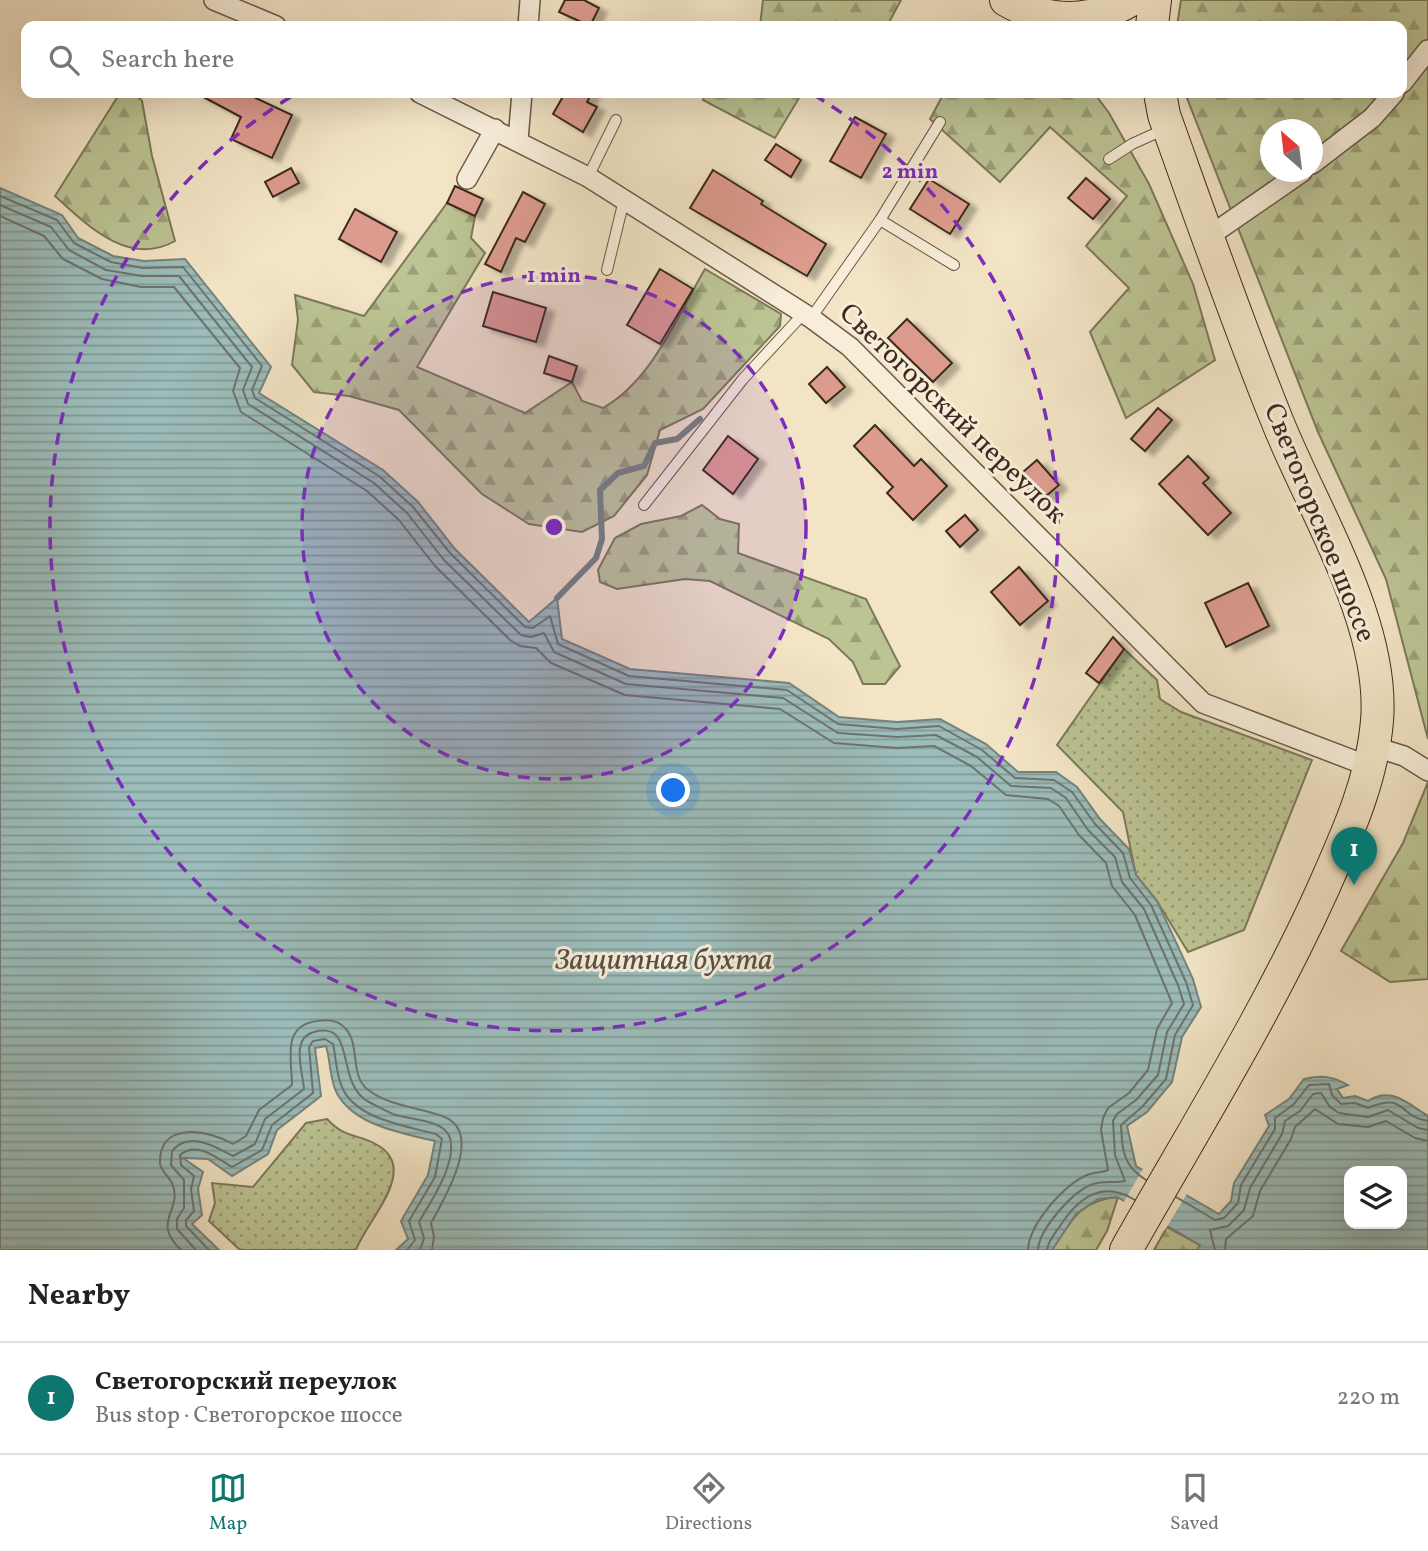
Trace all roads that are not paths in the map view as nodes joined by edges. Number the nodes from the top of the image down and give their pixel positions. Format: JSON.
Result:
{"nodes":[{"id":1,"x":214,"y":0,"type":"edge"},
{"id":2,"x":530,"y":0,"type":"edge"},
{"id":3,"x":1006,"y":0,"type":"edge"},
{"id":4,"x":1131,"y":0,"type":"edge"},
{"id":5,"x":1155,"y":0,"type":"edge"},
{"id":6,"x":264,"y":21,"type":"edge"},
{"id":7,"x":528,"y":21,"type":"edge"},
{"id":8,"x":1057,"y":21,"type":"edge"},
{"id":9,"x":1077,"y":21,"type":"edge"},
{"id":10,"x":1153,"y":21,"type":"edge"},
{"id":11,"x":1428,"y":50,"type":"edge"},
{"id":12,"x":1407,"y":77,"type":"edge"},
{"id":13,"x":430,"y":98,"type":"edge"},
{"id":14,"x":522,"y":98,"type":"edge"},
{"id":15,"x":1390,"y":98,"type":"edge"},
{"id":16,"x":1160,"y":107,"type":"edge"},
{"id":17,"x":616,"y":120,"type":"dead end"},
{"id":18,"x":940,"y":122,"type":"dead end"},
{"id":19,"x":495,"y":129,"type":"junction"},
{"id":20,"x":518,"y":140,"type":"junction"},
{"id":21,"x":1323,"y":156,"type":"edge"},
{"id":22,"x":1109,"y":159,"type":"dead end"},
{"id":23,"x":588,"y":177,"type":"junction"},
{"id":24,"x":467,"y":179,"type":"dead end"},
{"id":25,"x":1288,"y":182,"type":"edge"},
{"id":26,"x":624,"y":200,"type":"junction"},
{"id":27,"x":880,"y":219,"type":"junction"},
{"id":28,"x":1208,"y":237,"type":"junction"},
{"id":29,"x":954,"y":265,"type":"dead end"},
{"id":30,"x":607,"y":270,"type":"dead end"},
{"id":31,"x":808,"y":315,"type":"junction"},
{"id":32,"x":644,"y":505,"type":"dead end"},
{"id":33,"x":1370,"y":756,"type":"junction"},
{"id":34,"x":1428,"y":771,"type":"edge"},
{"id":35,"x":1128,"y":1247,"type":"edge"}],
"edges":[{"from":1,"to":6,"type":"street"},
{"from":2,"to":7,"type":"street"},
{"from":3,"to":8,"type":"main road"},
{"from":4,"to":9,"type":"main road"},
{"from":5,"to":10,"type":"main road"},
{"from":11,"to":12,"type":"street"},
{"from":13,"to":19,"type":"street","name":"Светогорский переулок"},
{"from":14,"to":20,"type":"street"},
{"from":15,"to":21,"type":"street"},
{"from":16,"to":22,"type":"lane"},
{"from":16,"to":28,"type":"main road","name":"Светогорское шоссе"},
{"from":17,"to":23,"type":"lane"},
{"from":18,"to":27,"type":"lane"},
{"from":19,"to":20,"type":"street","name":"Светогорский переулок"},
{"from":19,"to":24,"type":"street"},
{"from":20,"to":23,"type":"street","name":"Светогорский переулок"},
{"from":23,"to":26,"type":"street","name":"Светогорский переулок"},
{"from":25,"to":28,"type":"street"},
{"from":26,"to":30,"type":"lane"},
{"from":26,"to":31,"type":"street","name":"Светогорский переулок"},
{"from":27,"to":29,"type":"lane"},
{"from":27,"to":31,"type":"lane"},
{"from":28,"to":33,"type":"main road","name":"Светогорское шоссе"},
{"from":31,"to":32,"type":"lane"},
{"from":31,"to":33,"type":"street","name":"Светогорский переулок"},
{"from":33,"to":34,"type":"street","name":"Светогорский переулок"},
{"from":33,"to":35,"type":"main road","name":"Светогорское шоссе"}]}
